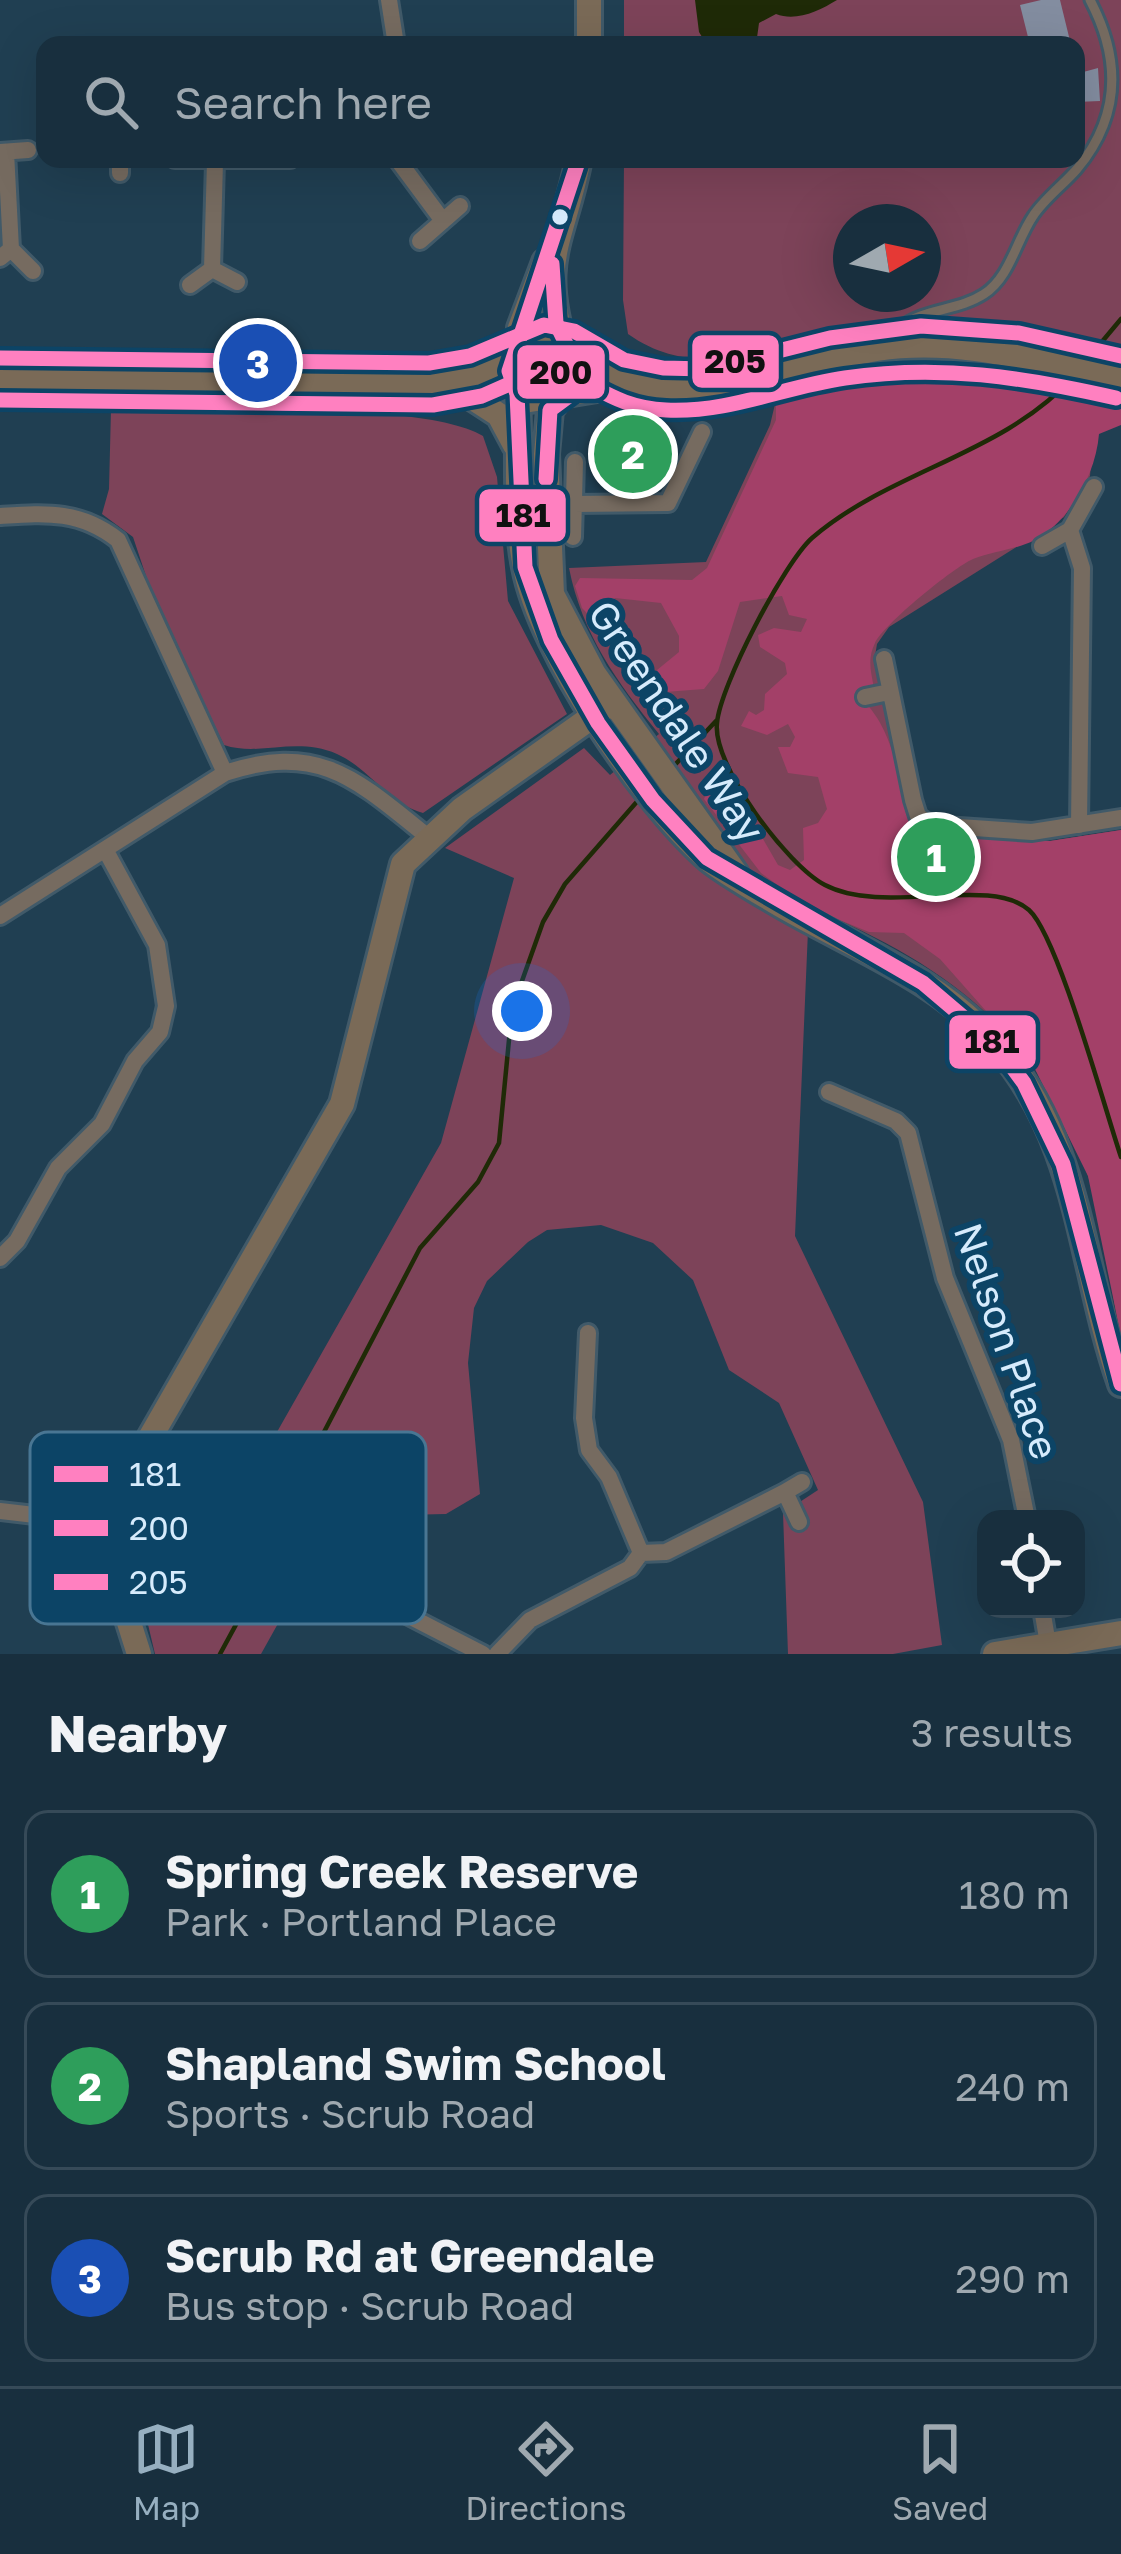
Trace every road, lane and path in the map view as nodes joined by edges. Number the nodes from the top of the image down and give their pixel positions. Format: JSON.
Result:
{"nodes":[{"id":1,"x":389,"y":0,"type":"edge"},
{"id":2,"x":589,"y":0,"type":"edge"},
{"id":3,"x":1090,"y":0,"type":"edge"},
{"id":4,"x":395,"y":36,"type":"edge"},
{"id":5,"x":589,"y":36,"type":"edge"},
{"id":6,"x":28,"y":150,"type":"dead end"},
{"id":7,"x":3,"y":152,"type":"edge"},
{"id":8,"x":1085,"y":156,"type":"edge"},
{"id":9,"x":214,"y":168,"type":"edge"},
{"id":10,"x":404,"y":168,"type":"edge"},
{"id":11,"x":575,"y":168,"type":"edge"},
{"id":12,"x":1077,"y":168,"type":"edge"},
{"id":13,"x":460,"y":206,"type":"dead end"},
{"id":14,"x":443,"y":221,"type":"junction"},
{"id":15,"x":420,"y":241,"type":"dead end"},
{"id":16,"x":554,"y":244,"type":"junction"},
{"id":17,"x":5,"y":254,"type":"edge"},
{"id":18,"x":212,"y":268,"type":"junction"},
{"id":19,"x":33,"y":271,"type":"dead end"},
{"id":20,"x":237,"y":282,"type":"dead end"},
{"id":21,"x":190,"y":285,"type":"dead end"},
{"id":22,"x":900,"y":348,"type":"junction"},
{"id":23,"x":569,"y":353,"type":"junction"},
{"id":24,"x":516,"y":356,"type":"junction"},
{"id":25,"x":1117,"y":377,"type":"edge"},
{"id":26,"x":0,"y":380,"type":"edge"},
{"id":27,"x":431,"y":384,"type":"junction"},
{"id":28,"x":627,"y":385,"type":"junction"},
{"id":29,"x":462,"y":391,"type":"junction"},
{"id":30,"x":516,"y":392,"type":"junction"},
{"id":31,"x":567,"y":395,"type":"junction"},
{"id":32,"x":702,"y":432,"type":"dead end"},
{"id":33,"x":521,"y":458,"type":"junction"},
{"id":34,"x":575,"y":462,"type":"dead end"},
{"id":35,"x":1094,"y":487,"type":"dead end"},
{"id":36,"x":574,"y":503,"type":"junction"},
{"id":37,"x":0,"y":516,"type":"edge"},
{"id":38,"x":1070,"y":530,"type":"junction"},
{"id":39,"x":573,"y":537,"type":"dead end"},
{"id":40,"x":1042,"y":546,"type":"dead end"},
{"id":41,"x":884,"y":659,"type":"dead end"},
{"id":42,"x":890,"y":692,"type":"junction"},
{"id":43,"x":865,"y":697,"type":"dead end"},
{"id":44,"x":604,"y":708,"type":"junction"},
{"id":45,"x":225,"y":773,"type":"junction"},
{"id":46,"x":1121,"y":818,"type":"edge"},
{"id":47,"x":1078,"y":825,"type":"junction"},
{"id":48,"x":427,"y":836,"type":"junction"},
{"id":49,"x":106,"y":851,"type":"junction"},
{"id":50,"x":0,"y":916,"type":"edge"},
{"id":51,"x":830,"y":1092,"type":"dead end"},
{"id":52,"x":0,"y":1258,"type":"edge"},
{"id":53,"x":588,"y":1333,"type":"dead end"},
{"id":54,"x":1121,"y":1384,"type":"edge"},
{"id":55,"x":153,"y":1432,"type":"edge"},
{"id":56,"x":802,"y":1482,"type":"dead end"},
{"id":57,"x":785,"y":1492,"type":"junction"},
{"id":58,"x":1025,"y":1510,"type":"edge"},
{"id":59,"x":0,"y":1511,"type":"edge"},
{"id":60,"x":30,"y":1514,"type":"edge"},
{"id":61,"x":800,"y":1522,"type":"dead end"},
{"id":62,"x":641,"y":1552,"type":"junction"},
{"id":63,"x":1044,"y":1618,"type":"edge"},
{"id":64,"x":424,"y":1624,"type":"edge"},
{"id":65,"x":1121,"y":1633,"type":"edge"},
{"id":66,"x":1048,"y":1644,"type":"junction"},
{"id":67,"x":483,"y":1654,"type":"edge"},
{"id":68,"x":497,"y":1654,"type":"edge"},
{"id":69,"x":995,"y":1654,"type":"edge"}],
"edges":[{"from":1,"to":4,"type":"street"},
{"from":2,"to":5,"type":"street"},
{"from":3,"to":8,"type":"lane"},
{"from":6,"to":7,"type":"street"},
{"from":7,"to":17,"type":"street"},
{"from":9,"to":18,"type":"street"},
{"from":10,"to":14,"type":"street"},
{"from":11,"to":16,"type":"street"},
{"from":12,"to":22,"type":"lane"},
{"from":13,"to":14,"type":"street"},
{"from":14,"to":15,"type":"street"},
{"from":16,"to":23,"type":"street"},
{"from":16,"to":24,"type":"street"},
{"from":17,"to":19,"type":"street"},
{"from":18,"to":20,"type":"street"},
{"from":18,"to":21,"type":"street"},
{"from":22,"to":25,"type":"street"},
{"from":22,"to":28,"type":"street"},
{"from":23,"to":24,"type":"street"},
{"from":23,"to":28,"type":"street"},
{"from":23,"to":31,"type":"street"},
{"from":24,"to":27,"type":"street"},
{"from":24,"to":30,"type":"street"},
{"from":26,"to":27,"type":"street"},
{"from":27,"to":29,"type":"street"},
{"from":28,"to":31,"type":"street"},
{"from":29,"to":30,"type":"street"},
{"from":29,"to":33,"type":"street"},
{"from":30,"to":31,"type":"street"},
{"from":30,"to":33,"type":"street","name":"Greendale Way"},
{"from":31,"to":44,"type":"street","name":"Greendale Way"},
{"from":32,"to":36,"type":"street"},
{"from":33,"to":44,"type":"street","name":"Greendale Way"},
{"from":34,"to":36,"type":"street"},
{"from":35,"to":38,"type":"street"},
{"from":36,"to":39,"type":"street"},
{"from":37,"to":45,"type":"street"},
{"from":38,"to":40,"type":"street"},
{"from":38,"to":47,"type":"street"},
{"from":41,"to":42,"type":"street"},
{"from":42,"to":43,"type":"street"},
{"from":42,"to":47,"type":"street"},
{"from":44,"to":48,"type":"street"},
{"from":44,"to":54,"type":"street","name":"Greendale Way"},
{"from":45,"to":48,"type":"street"},
{"from":45,"to":49,"type":"street"},
{"from":46,"to":47,"type":"street"},
{"from":48,"to":55,"type":"street"},
{"from":49,"to":50,"type":"street"},
{"from":49,"to":52,"type":"street"},
{"from":51,"to":58,"type":"street","name":"Nelson Place"},
{"from":53,"to":62,"type":"street"},
{"from":56,"to":57,"type":"street"},
{"from":57,"to":61,"type":"street"},
{"from":57,"to":62,"type":"street"},
{"from":59,"to":60,"type":"street"},
{"from":62,"to":68,"type":"street"},
{"from":63,"to":66,"type":"street"},
{"from":64,"to":67,"type":"street"},
{"from":65,"to":66,"type":"street"},
{"from":66,"to":69,"type":"street"}]}
